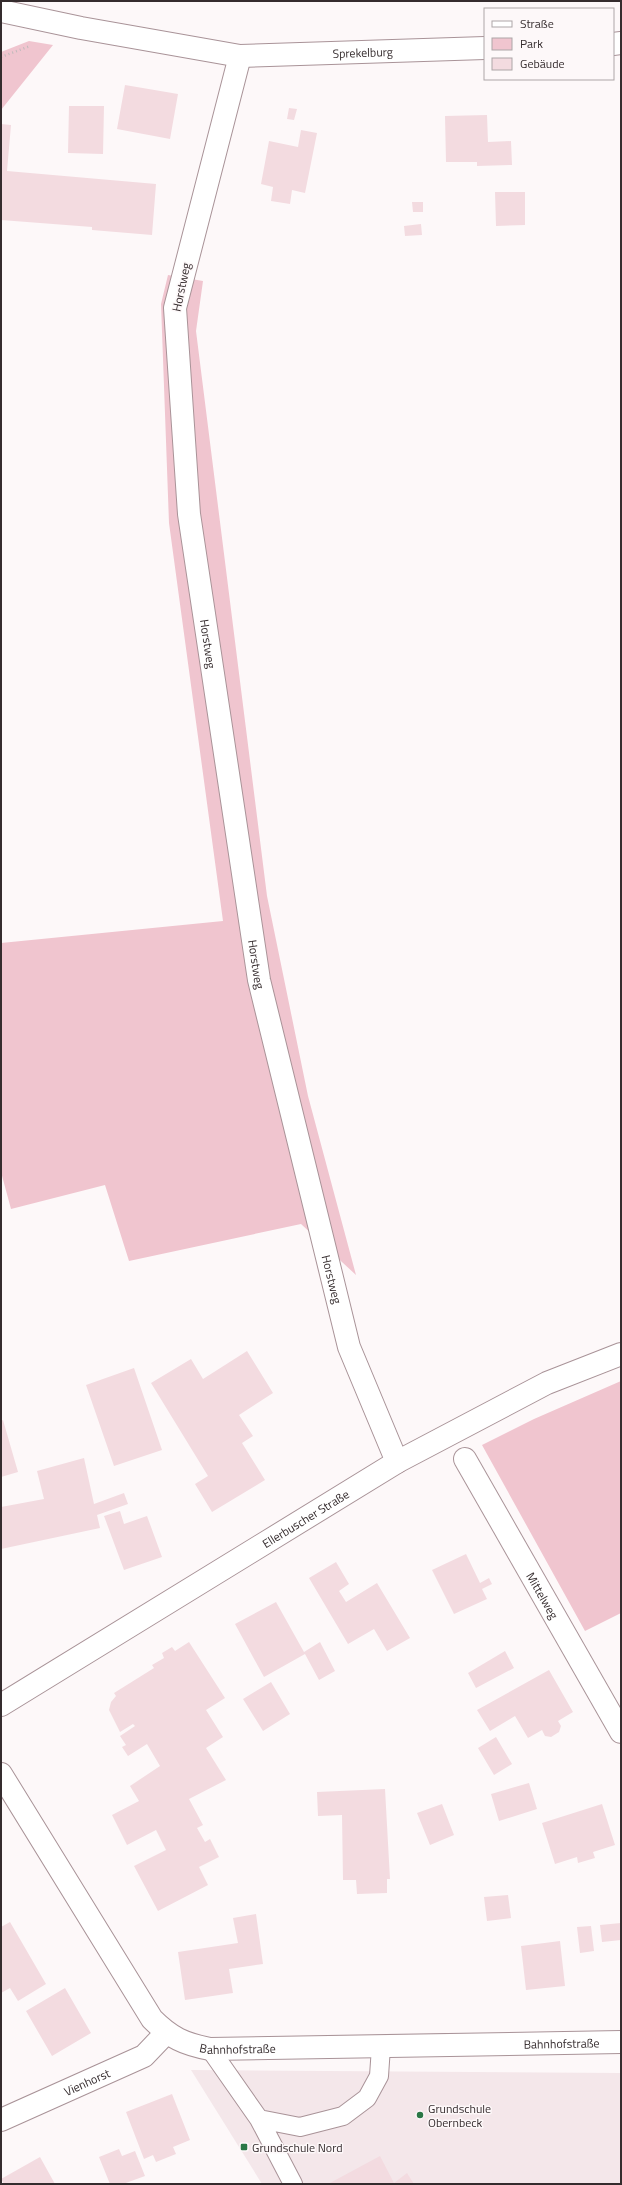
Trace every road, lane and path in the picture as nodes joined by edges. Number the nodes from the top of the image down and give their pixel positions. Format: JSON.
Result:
{"nodes":[{"id":1,"x":1,"y":11,"type":"edge"},
{"id":2,"x":484,"y":48,"type":"edge"},
{"id":3,"x":240,"y":56,"type":"junction"},
{"id":4,"x":621,"y":1354,"type":"edge"},
{"id":5,"x":465,"y":1459,"type":"dead end"},
{"id":6,"x":397,"y":1462,"type":"junction"},
{"id":7,"x":1,"y":1705,"type":"edge"},
{"id":8,"x":621,"y":1732,"type":"edge"},
{"id":9,"x":1,"y":1774,"type":"edge"},
{"id":10,"x":166,"y":2033,"type":"junction"},
{"id":11,"x":621,"y":2042,"type":"edge"},
{"id":12,"x":381,"y":2047,"type":"junction"},
{"id":13,"x":210,"y":2049,"type":"junction"},
{"id":14,"x":259,"y":2119,"type":"junction"},
{"id":15,"x":1,"y":2120,"type":"edge"},
{"id":16,"x":293,"y":2184,"type":"edge"}],
"edges":[{"from":1,"to":3,"type":"street"},
{"from":2,"to":3,"type":"street","name":"Sprekelburg"},
{"from":3,"to":6,"type":"street","name":"Horstweg"},
{"from":4,"to":6,"type":"street","name":"Ellerbuscher Straße"},
{"from":5,"to":8,"type":"street","name":"Mittelweg"},
{"from":6,"to":7,"type":"street","name":"Ellerbuscher Straße"},
{"from":9,"to":10,"type":"street","name":"Bahnhofstraße"},
{"from":10,"to":13,"type":"street","name":"Bahnhofstraße"},
{"from":10,"to":15,"type":"street","name":"Vienhorst"},
{"from":11,"to":12,"type":"street","name":"Bahnhofstraße"},
{"from":12,"to":13,"type":"street","name":"Bahnhofstraße"},
{"from":12,"to":14,"type":"lane"},
{"from":13,"to":14,"type":"lane"},
{"from":14,"to":16,"type":"lane"}]}
